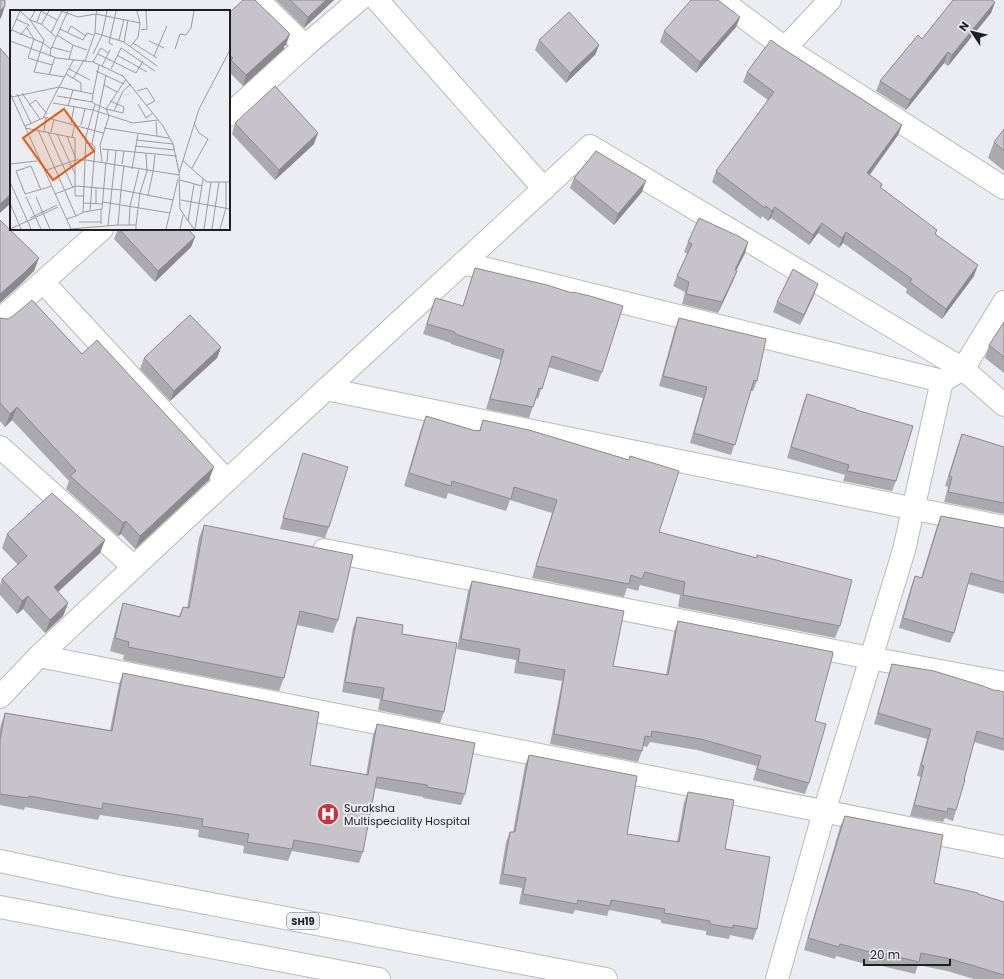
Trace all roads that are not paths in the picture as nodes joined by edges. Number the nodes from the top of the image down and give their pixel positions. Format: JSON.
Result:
{"nodes":[{"id":1,"x":258,"y":0,"type":"edge"},
{"id":2,"x":359,"y":0,"type":"edge"},
{"id":3,"x":377,"y":0,"type":"edge"},
{"id":4,"x":721,"y":0,"type":"edge"},
{"id":5,"x":830,"y":0,"type":"edge"},
{"id":6,"x":305,"y":46,"type":"junction"},
{"id":7,"x":785,"y":48,"type":"junction"},
{"id":8,"x":230,"y":114,"type":"edge"},
{"id":9,"x":1004,"y":188,"type":"edge"},
{"id":10,"x":544,"y":189,"type":"junction"},
{"id":11,"x":101,"y":230,"type":"edge"},
{"id":12,"x":463,"y":263,"type":"junction"},
{"id":13,"x":43,"y":282,"type":"junction"},
{"id":14,"x":1004,"y":302,"type":"edge"},
{"id":15,"x":0,"y":320,"type":"edge"},
{"id":16,"x":963,"y":370,"type":"junction"},
{"id":17,"x":942,"y":381,"type":"junction"},
{"id":18,"x":326,"y":389,"type":"junction"},
{"id":19,"x":1004,"y":405,"type":"edge"},
{"id":20,"x":0,"y":447,"type":"edge"},
{"id":21,"x":226,"y":480,"type":"junction"},
{"id":22,"x":912,"y":508,"type":"junction"},
{"id":23,"x":182,"y":522,"type":"junction"},
{"id":24,"x":205,"y":526,"type":"edge"},
{"id":25,"x":1004,"y":527,"type":"edge"},
{"id":26,"x":307,"y":546,"type":"edge"},
{"id":27,"x":134,"y":567,"type":"junction"},
{"id":28,"x":40,"y":656,"type":"junction"},
{"id":29,"x":870,"y":658,"type":"junction"},
{"id":30,"x":1004,"y":683,"type":"edge"},
{"id":31,"x":0,"y":697,"type":"edge"},
{"id":32,"x":824,"y":812,"type":"junction"},
{"id":33,"x":1004,"y":847,"type":"edge"},
{"id":34,"x":0,"y":861,"type":"edge"},
{"id":35,"x":0,"y":907,"type":"edge"},
{"id":36,"x":379,"y":979,"type":"edge"},
{"id":37,"x":606,"y":979,"type":"edge"},
{"id":38,"x":778,"y":979,"type":"edge"}],
"edges":[{"from":1,"to":6,"type":"street"},
{"from":2,"to":6,"type":"street"},
{"from":3,"to":10,"type":"street"},
{"from":4,"to":7,"type":"street"},
{"from":5,"to":7,"type":"street"},
{"from":6,"to":8,"type":"street"},
{"from":7,"to":9,"type":"street"},
{"from":10,"to":12,"type":"street"},
{"from":10,"to":16,"type":"street"},
{"from":11,"to":13,"type":"street"},
{"from":12,"to":17,"type":"street"},
{"from":12,"to":18,"type":"street"},
{"from":13,"to":15,"type":"street"},
{"from":13,"to":21,"type":"street"},
{"from":14,"to":16,"type":"street"},
{"from":16,"to":17,"type":"street"},
{"from":16,"to":19,"type":"street"},
{"from":17,"to":22,"type":"street"},
{"from":18,"to":21,"type":"street"},
{"from":18,"to":22,"type":"street"},
{"from":20,"to":27,"type":"street"},
{"from":21,"to":23,"type":"street"},
{"from":22,"to":25,"type":"street"},
{"from":22,"to":29,"type":"street"},
{"from":23,"to":24,"type":"street"},
{"from":23,"to":27,"type":"street"},
{"from":26,"to":29,"type":"street"},
{"from":27,"to":28,"type":"street"},
{"from":28,"to":31,"type":"street"},
{"from":28,"to":32,"type":"street"},
{"from":29,"to":30,"type":"street"},
{"from":29,"to":32,"type":"street"},
{"from":32,"to":33,"type":"street"},
{"from":32,"to":38,"type":"street"},
{"from":34,"to":37,"type":"street","number":"SH19"},
{"from":35,"to":36,"type":"street"}]}
